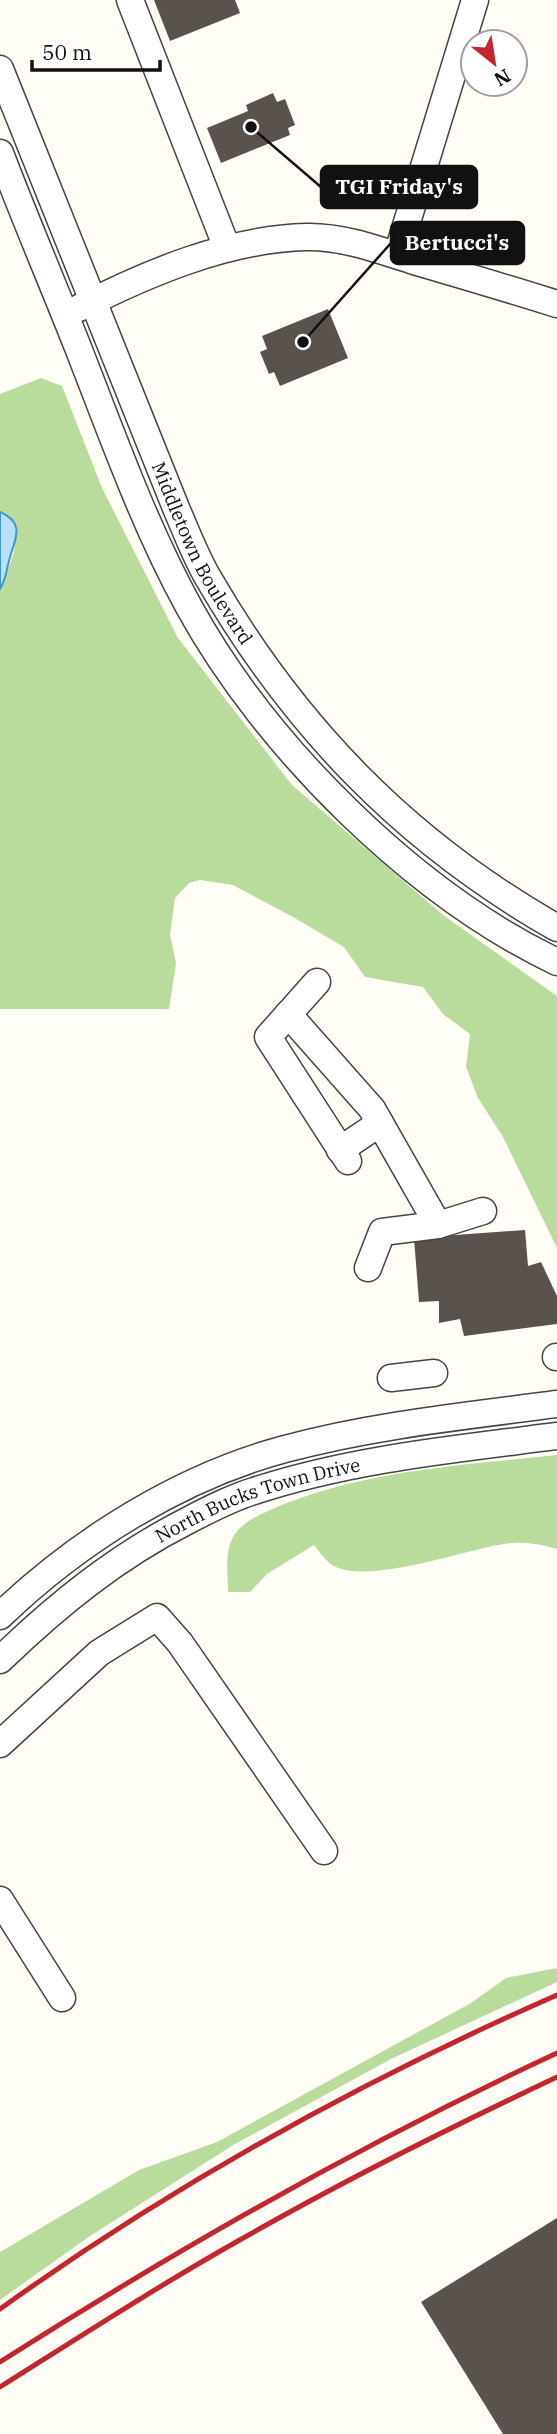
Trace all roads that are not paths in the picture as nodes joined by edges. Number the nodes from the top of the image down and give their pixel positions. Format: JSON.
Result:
{"nodes":[{"id":1,"x":130,"y":0,"type":"edge"},
{"id":2,"x":475,"y":0,"type":"edge"},
{"id":3,"x":0,"y":69,"type":"edge"},
{"id":4,"x":6,"y":99,"type":"edge"},
{"id":5,"x":11,"y":130,"type":"edge"},
{"id":6,"x":0,"y":153,"type":"edge"},
{"id":7,"x":227,"y":248,"type":"junction"},
{"id":8,"x":397,"y":256,"type":"junction"},
{"id":9,"x":93,"y":301,"type":"junction"},
{"id":10,"x":557,"y":304,"type":"edge"},
{"id":11,"x":65,"y":315,"type":"junction"},
{"id":12,"x":557,"y":928,"type":"edge"},
{"id":13,"x":557,"y":962,"type":"edge"},
{"id":14,"x":317,"y":982,"type":"dead end"},
{"id":15,"x":288,"y":1014,"type":"junction"},
{"id":16,"x":380,"y":1123,"type":"junction"},
{"id":17,"x":483,"y":1211,"type":"dead end"},
{"id":18,"x":438,"y":1226,"type":"junction"},
{"id":19,"x":368,"y":1268,"type":"dead end"},
{"id":20,"x":434,"y":1373,"type":"dead end"},
{"id":21,"x":391,"y":1378,"type":"dead end"},
{"id":22,"x":557,"y":1404,"type":"edge"},
{"id":23,"x":557,"y":1436,"type":"edge"},
{"id":24,"x":0,"y":1616,"type":"edge"},
{"id":25,"x":0,"y":1660,"type":"edge"},
{"id":26,"x":0,"y":1744,"type":"edge"},
{"id":27,"x":324,"y":1851,"type":"dead end"},
{"id":28,"x":0,"y":1900,"type":"edge"},
{"id":29,"x":62,"y":1998,"type":"dead end"}],
"edges":[{"from":1,"to":7,"type":"street"},
{"from":2,"to":8,"type":"street"},
{"from":3,"to":4,"type":"street","name":"Middletown Boulevard"},
{"from":4,"to":5,"type":"street","name":"Middletown Boulevard"},
{"from":5,"to":9,"type":"street","name":"Middletown Boulevard"},
{"from":6,"to":11,"type":"street","name":"Middletown Boulevard"},
{"from":7,"to":8,"type":"street"},
{"from":7,"to":9,"type":"street"},
{"from":8,"to":10,"type":"street"},
{"from":9,"to":11,"type":"street"},
{"from":9,"to":12,"type":"street","name":"Middletown Boulevard"},
{"from":11,"to":13,"type":"street","name":"Middletown Boulevard"},
{"from":14,"to":15,"type":"street"},
{"from":15,"to":16,"type":"street"},
{"from":15,"to":16,"type":"street"},
{"from":16,"to":18,"type":"street"},
{"from":17,"to":18,"type":"street"},
{"from":18,"to":19,"type":"street"},
{"from":20,"to":21,"type":"street"},
{"from":22,"to":24,"type":"street","name":"North Bucks Town Drive"},
{"from":23,"to":25,"type":"street","name":"North Bucks Town Drive"},
{"from":26,"to":27,"type":"street"},
{"from":28,"to":29,"type":"street"}]}
